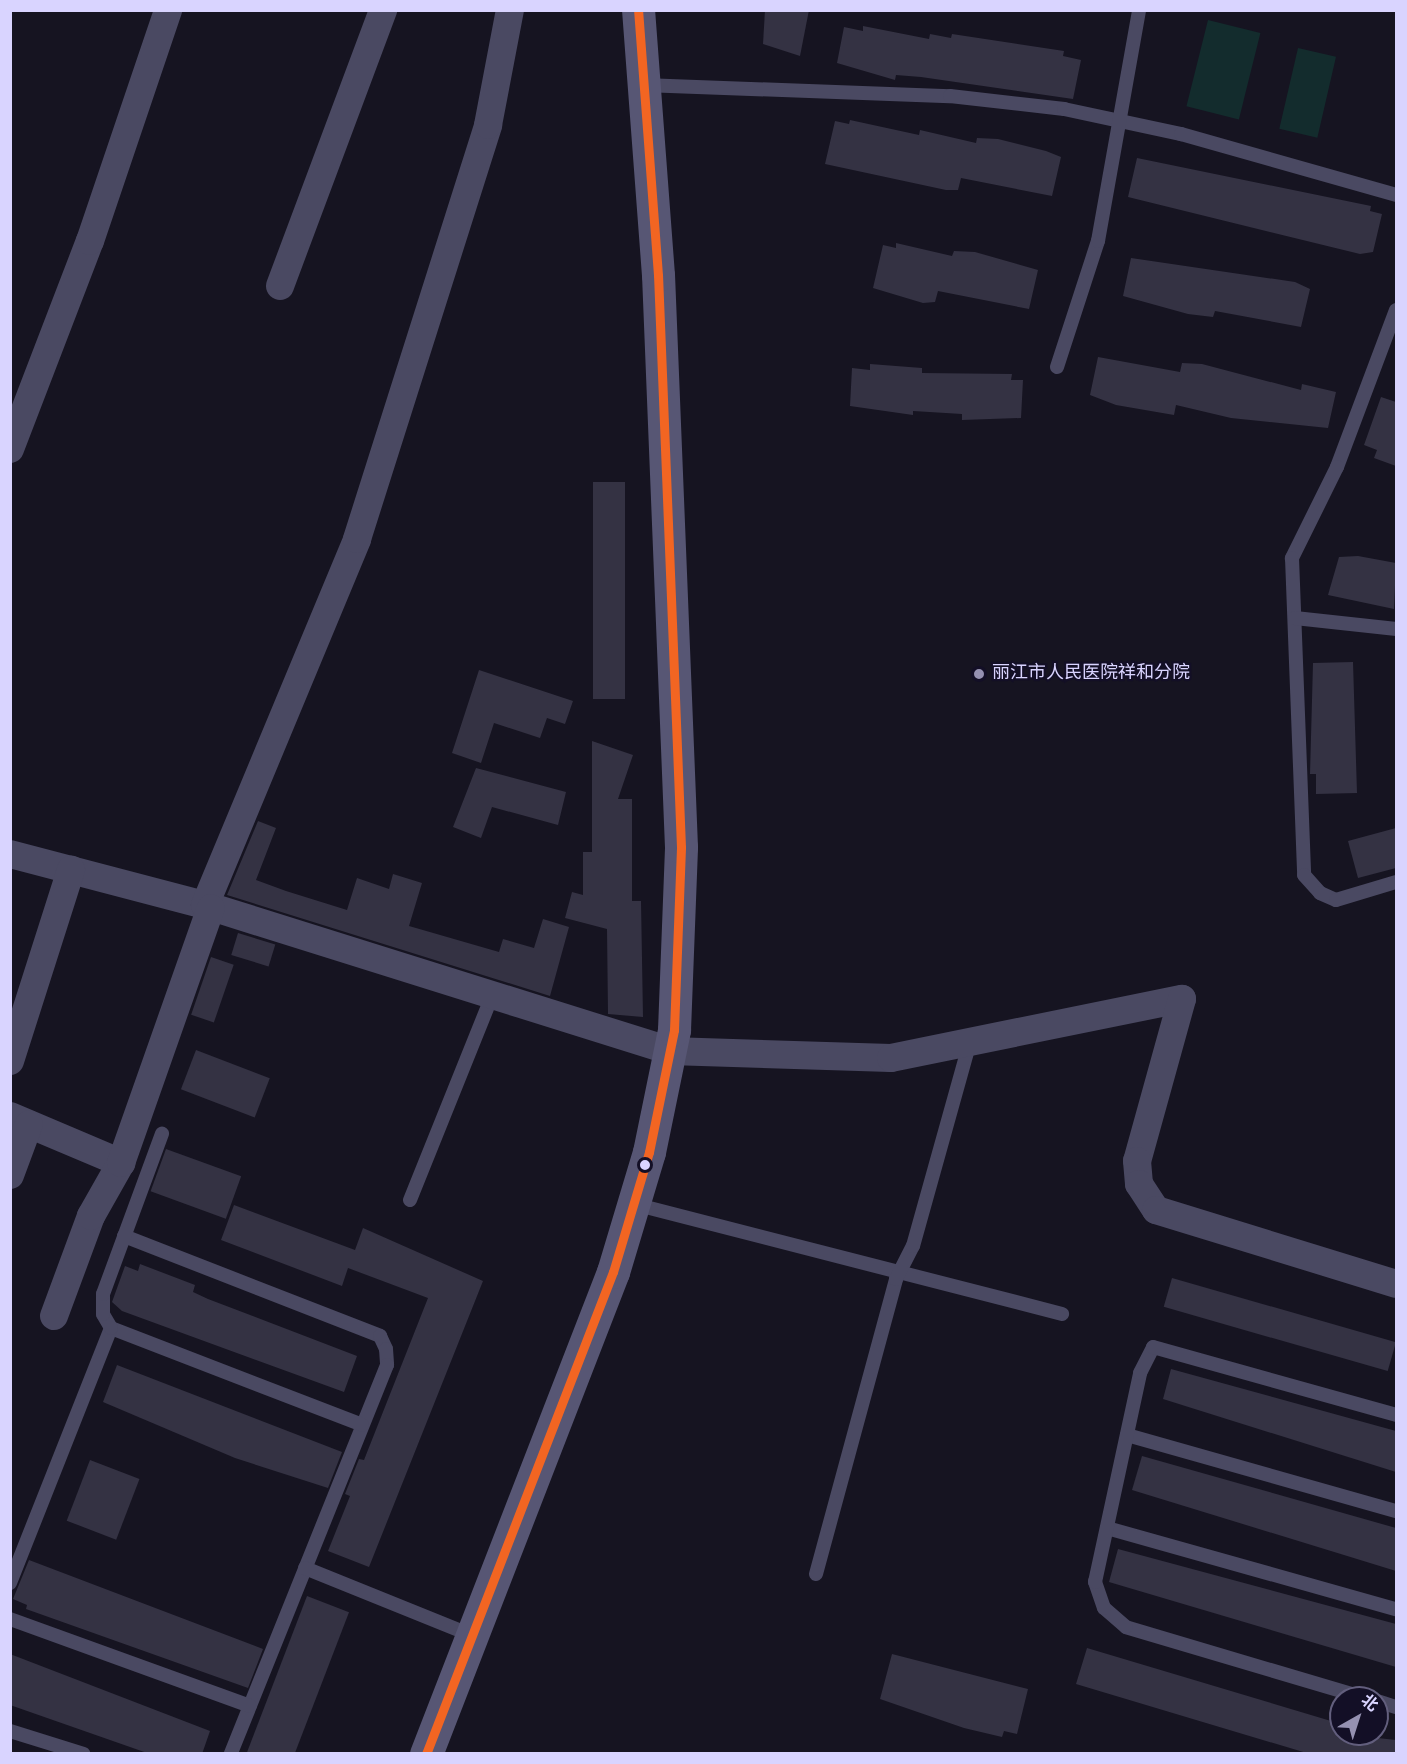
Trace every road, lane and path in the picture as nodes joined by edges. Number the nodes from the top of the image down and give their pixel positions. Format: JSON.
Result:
{"nodes":[{"id":1,"x":168,"y":10,"type":"edge"},
{"id":2,"x":383,"y":10,"type":"edge"},
{"id":3,"x":510,"y":10,"type":"edge"},
{"id":4,"x":638,"y":10,"type":"edge"},
{"id":5,"x":1139,"y":10,"type":"edge"},
{"id":6,"x":641,"y":85,"type":"junction"},
{"id":7,"x":1120,"y":119,"type":"junction"},
{"id":8,"x":1396,"y":195,"type":"edge"},
{"id":9,"x":280,"y":286,"type":"dead end"},
{"id":10,"x":1396,"y":310,"type":"edge"},
{"id":11,"x":1057,"y":367,"type":"dead end"},
{"id":12,"x":10,"y":449,"type":"edge"},
{"id":13,"x":1295,"y":618,"type":"junction"},
{"id":14,"x":1396,"y":629,"type":"edge"},
{"id":15,"x":10,"y":854,"type":"edge"},
{"id":16,"x":71,"y":870,"type":"junction"},
{"id":17,"x":1396,"y":882,"type":"edge"},
{"id":18,"x":208,"y":907,"type":"junction"},
{"id":19,"x":491,"y":999,"type":"junction"},
{"id":20,"x":969,"y":1045,"type":"junction"},
{"id":21,"x":670,"y":1051,"type":"junction"},
{"id":22,"x":10,"y":1061,"type":"edge"},
{"id":23,"x":20,"y":1120,"type":"edge"},
{"id":24,"x":162,"y":1134,"type":"dead end"},
{"id":25,"x":121,"y":1162,"type":"junction"},
{"id":26,"x":10,"y":1175,"type":"edge"},
{"id":27,"x":410,"y":1200,"type":"dead end"},
{"id":28,"x":634,"y":1204,"type":"junction"},
{"id":29,"x":124,"y":1236,"type":"junction"},
{"id":30,"x":899,"y":1272,"type":"junction"},
{"id":31,"x":1396,"y":1284,"type":"edge"},
{"id":32,"x":1062,"y":1314,"type":"dead end"},
{"id":33,"x":54,"y":1316,"type":"dead end"},
{"id":34,"x":111,"y":1328,"type":"junction"},
{"id":35,"x":1396,"y":1415,"type":"edge"},
{"id":36,"x":362,"y":1425,"type":"junction"},
{"id":37,"x":1127,"y":1435,"type":"junction"},
{"id":38,"x":1396,"y":1511,"type":"edge"},
{"id":39,"x":1107,"y":1527,"type":"junction"},
{"id":40,"x":305,"y":1569,"type":"junction"},
{"id":41,"x":816,"y":1574,"type":"dead end"},
{"id":42,"x":10,"y":1583,"type":"edge"},
{"id":43,"x":1396,"y":1609,"type":"edge"},
{"id":44,"x":10,"y":1619,"type":"edge"},
{"id":45,"x":473,"y":1636,"type":"junction"},
{"id":46,"x":1329,"y":1687,"type":"edge"},
{"id":47,"x":250,"y":1706,"type":"junction"},
{"id":48,"x":10,"y":1731,"type":"edge"},
{"id":49,"x":84,"y":1754,"type":"edge"},
{"id":50,"x":231,"y":1754,"type":"edge"},
{"id":51,"x":426,"y":1754,"type":"edge"}],
"edges":[{"from":1,"to":12,"type":"street"},
{"from":2,"to":9,"type":"street"},
{"from":3,"to":18,"type":"street"},
{"from":4,"to":6,"type":"main road"},
{"from":5,"to":7,"type":"lane"},
{"from":6,"to":7,"type":"lane"},
{"from":6,"to":21,"type":"main road"},
{"from":7,"to":8,"type":"lane"},
{"from":7,"to":11,"type":"lane"},
{"from":10,"to":13,"type":"lane"},
{"from":13,"to":14,"type":"lane"},
{"from":13,"to":17,"type":"lane"},
{"from":15,"to":16,"type":"street"},
{"from":16,"to":18,"type":"street"},
{"from":16,"to":22,"type":"street"},
{"from":18,"to":19,"type":"street"},
{"from":18,"to":25,"type":"street"},
{"from":19,"to":21,"type":"street"},
{"from":19,"to":27,"type":"lane"},
{"from":20,"to":21,"type":"street"},
{"from":20,"to":30,"type":"lane"},
{"from":20,"to":31,"type":"street"},
{"from":21,"to":28,"type":"main road"},
{"from":23,"to":25,"type":"street"},
{"from":23,"to":26,"type":"street"},
{"from":24,"to":29,"type":"lane"},
{"from":25,"to":33,"type":"street"},
{"from":28,"to":30,"type":"lane"},
{"from":28,"to":45,"type":"main road"},
{"from":29,"to":34,"type":"lane"},
{"from":29,"to":36,"type":"lane"},
{"from":30,"to":32,"type":"lane"},
{"from":30,"to":41,"type":"lane"},
{"from":34,"to":36,"type":"lane"},
{"from":34,"to":42,"type":"lane"},
{"from":35,"to":37,"type":"lane"},
{"from":36,"to":40,"type":"lane"},
{"from":37,"to":38,"type":"lane"},
{"from":37,"to":39,"type":"lane"},
{"from":39,"to":43,"type":"lane"},
{"from":39,"to":46,"type":"lane"},
{"from":40,"to":45,"type":"lane"},
{"from":40,"to":47,"type":"lane"},
{"from":44,"to":47,"type":"lane"},
{"from":45,"to":51,"type":"main road"},
{"from":47,"to":50,"type":"lane"},
{"from":48,"to":49,"type":"lane"}]}
